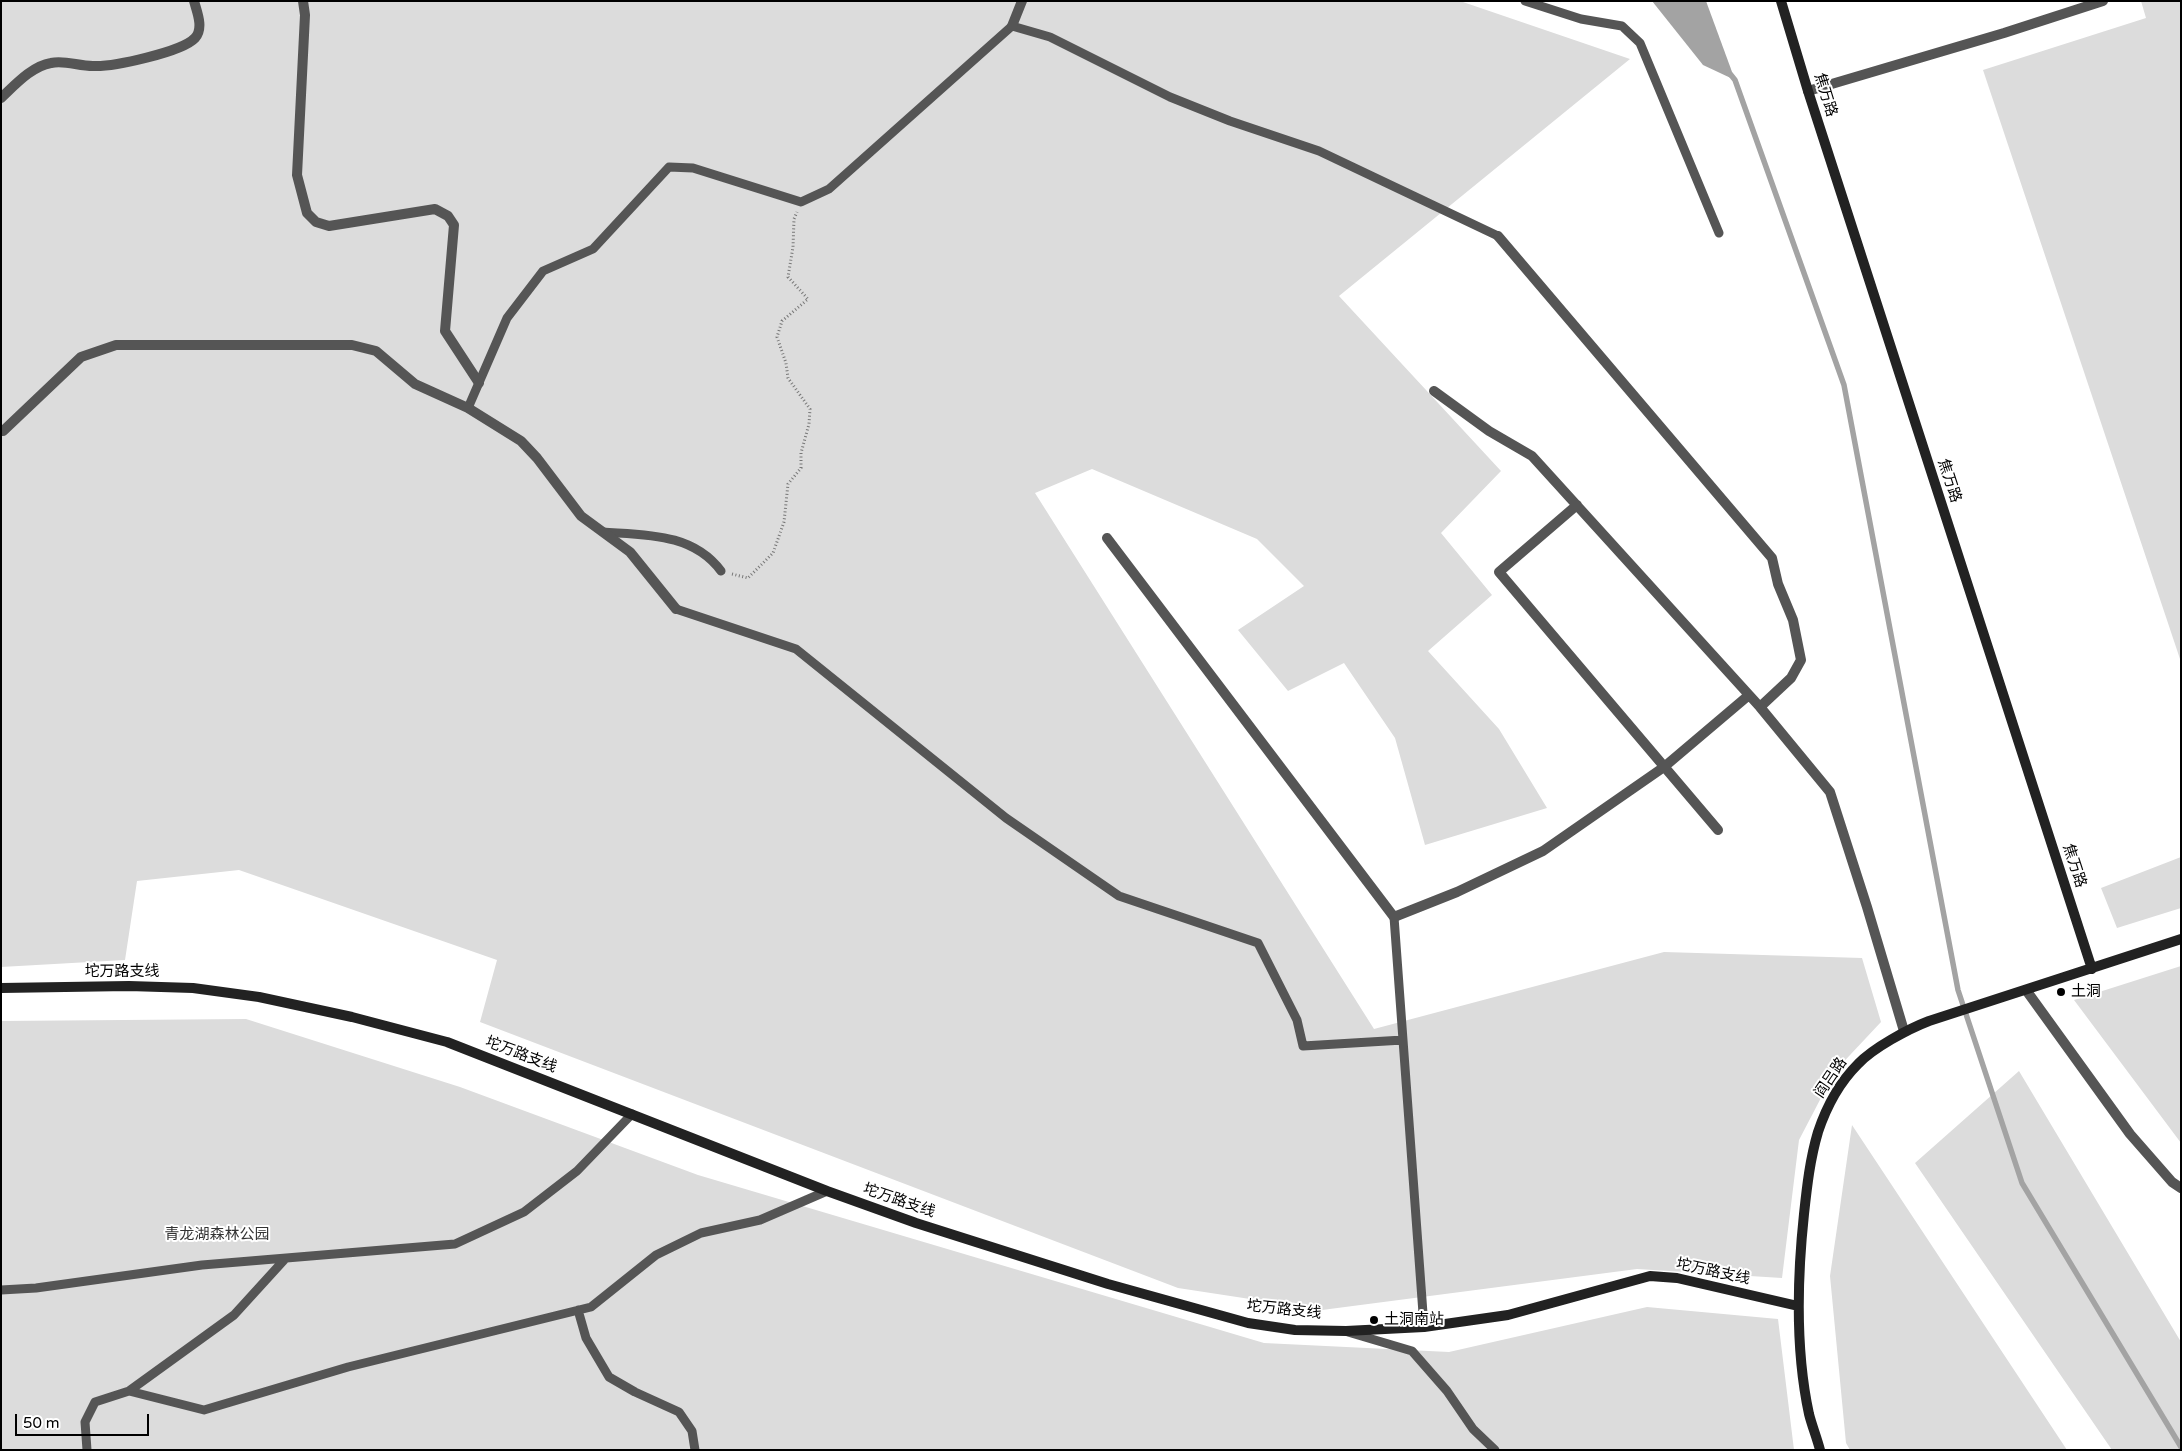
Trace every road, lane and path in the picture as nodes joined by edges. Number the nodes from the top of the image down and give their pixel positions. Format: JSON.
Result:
{"nodes":[{"id":1,"x":194,"y":1,"type":"edge"},
{"id":2,"x":303,"y":1,"type":"edge"},
{"id":3,"x":1022,"y":1,"type":"edge"},
{"id":4,"x":1525,"y":1,"type":"edge"},
{"id":5,"x":1781,"y":1,"type":"edge"},
{"id":6,"x":2103,"y":1,"type":"edge"},
{"id":7,"x":1012,"y":26,"type":"junction"},
{"id":8,"x":1808,"y":91,"type":"junction"},
{"id":9,"x":1,"y":98,"type":"edge"},
{"id":10,"x":801,"y":202,"type":"junction"},
{"id":11,"x":1719,"y":233,"type":"dead end"},
{"id":12,"x":1498,"y":236,"type":"joint"},
{"id":13,"x":479,"y":383,"type":"junction"},
{"id":14,"x":1434,"y":391,"type":"dead end"},
{"id":15,"x":468,"y":408,"type":"junction"},
{"id":16,"x":1,"y":430,"type":"edge"},
{"id":17,"x":1577,"y":505,"type":"junction"},
{"id":18,"x":603,"y":532,"type":"junction"},
{"id":19,"x":1107,"y":538,"type":"dead end"},
{"id":20,"x":721,"y":571,"type":"joint"},
{"id":21,"x":676,"y":610,"type":"joint"},
{"id":22,"x":1749,"y":695,"type":"junction"},
{"id":23,"x":1760,"y":707,"type":"junction"},
{"id":24,"x":1664,"y":768,"type":"junction"},
{"id":25,"x":1718,"y":830,"type":"dead end"},
{"id":26,"x":1394,"y":918,"type":"junction"},
{"id":27,"x":2181,"y":940,"type":"edge"},
{"id":28,"x":2092,"y":969,"type":"junction"},
{"id":29,"x":1,"y":988,"type":"edge"},
{"id":30,"x":2026,"y":990,"type":"junction"},
{"id":31,"x":1904,"y":1031,"type":"junction"},
{"id":32,"x":1403,"y":1040,"type":"junction"},
{"id":33,"x":632,"y":1114,"type":"junction"},
{"id":34,"x":2181,"y":1188,"type":"edge"},
{"id":35,"x":827,"y":1191,"type":"junction"},
{"id":36,"x":286,"y":1258,"type":"junction"},
{"id":37,"x":1,"y":1290,"type":"edge"},
{"id":38,"x":1798,"y":1306,"type":"junction"},
{"id":39,"x":578,"y":1310,"type":"junction"},
{"id":40,"x":1424,"y":1326,"type":"junction"},
{"id":41,"x":1346,"y":1331,"type":"junction"},
{"id":42,"x":129,"y":1391,"type":"junction"},
{"id":43,"x":88,"y":1450,"type":"edge"},
{"id":44,"x":695,"y":1450,"type":"edge"},
{"id":45,"x":1495,"y":1450,"type":"edge"},
{"id":46,"x":1820,"y":1450,"type":"edge"}],
"edges":[{"from":1,"to":9,"type":"street"},
{"from":2,"to":13,"type":"street"},
{"from":3,"to":7,"type":"street"},
{"from":4,"to":11,"type":"lane"},
{"from":5,"to":8,"type":"main road","name":"焦万路"},
{"from":6,"to":8,"type":"street"},
{"from":7,"to":10,"type":"lane"},
{"from":7,"to":12,"type":"lane"},
{"from":8,"to":28,"type":"main road","name":"焦万路"},
{"from":10,"to":13,"type":"lane"},
{"from":10,"to":20,"type":"path"},
{"from":12,"to":23,"type":"street"},
{"from":13,"to":15,"type":"lane"},
{"from":14,"to":17,"type":"street"},
{"from":15,"to":16,"type":"street"},
{"from":15,"to":18,"type":"street"},
{"from":17,"to":22,"type":"street"},
{"from":17,"to":24,"type":"street"},
{"from":18,"to":20,"type":"lane"},
{"from":18,"to":21,"type":"street"},
{"from":19,"to":26,"type":"street"},
{"from":21,"to":32,"type":"lane"},
{"from":22,"to":23,"type":"street"},
{"from":22,"to":24,"type":"street"},
{"from":23,"to":31,"type":"street"},
{"from":24,"to":25,"type":"street"},
{"from":24,"to":26,"type":"street"},
{"from":26,"to":32,"type":"lane"},
{"from":27,"to":28,"type":"main road","name":"阎吕路"},
{"from":28,"to":30,"type":"main road","name":"阎吕路"},
{"from":29,"to":33,"type":"main road","name":"坨万路支线"},
{"from":30,"to":31,"type":"main road","name":"阎吕路"},
{"from":30,"to":34,"type":"street"},
{"from":31,"to":38,"type":"main road","name":"阎吕路"},
{"from":32,"to":40,"type":"lane"},
{"from":33,"to":35,"type":"main road","name":"坨万路支线"},
{"from":33,"to":36,"type":"lane"},
{"from":35,"to":39,"type":"lane"},
{"from":35,"to":41,"type":"main road","name":"坨万路支线"},
{"from":36,"to":37,"type":"lane"},
{"from":36,"to":42,"type":"lane"},
{"from":38,"to":40,"type":"main road","name":"坨万路支线"},
{"from":38,"to":46,"type":"main road","name":"阎吕路"},
{"from":39,"to":42,"type":"lane"},
{"from":39,"to":44,"type":"lane"},
{"from":40,"to":41,"type":"main road","name":"坨万路支线"},
{"from":41,"to":45,"type":"lane"},
{"from":42,"to":43,"type":"lane"}]}
